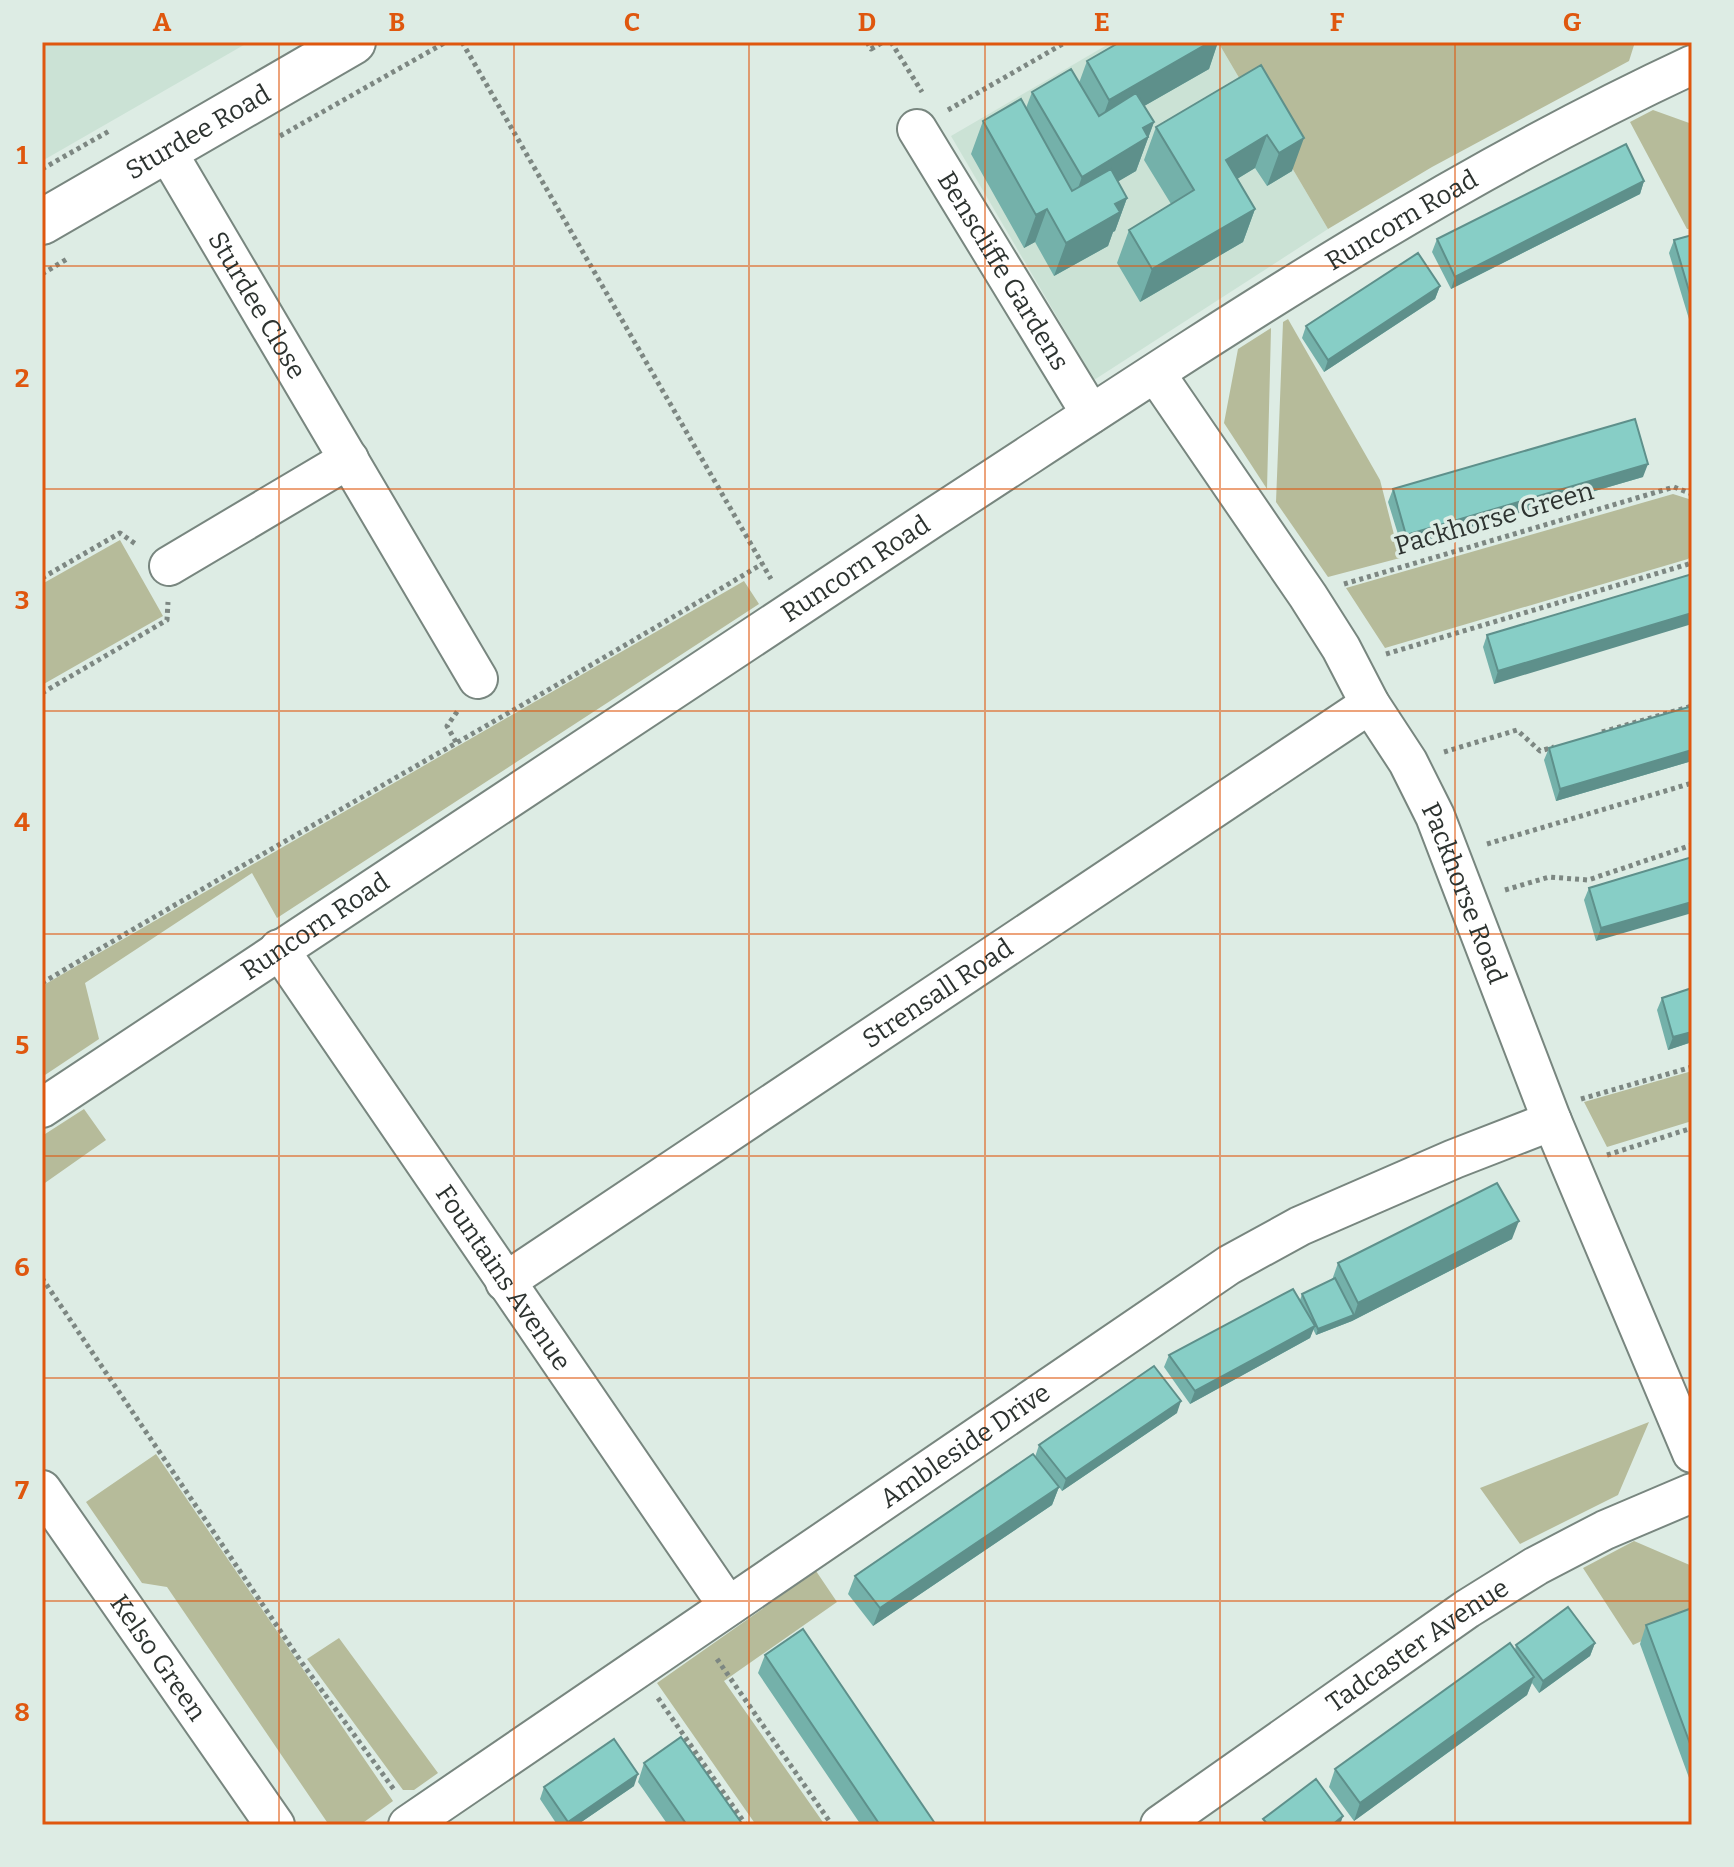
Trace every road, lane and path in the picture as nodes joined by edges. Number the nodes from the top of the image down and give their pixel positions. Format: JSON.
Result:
{"nodes":[{"id":1,"x":353,"y":42,"type":"edge"},
{"id":2,"x":446,"y":42,"type":"edge"},
{"id":3,"x":462,"y":42,"type":"edge"},
{"id":4,"x":867,"y":42,"type":"edge"},
{"id":5,"x":883,"y":42,"type":"edge"},
{"id":6,"x":1066,"y":42,"type":"edge"},
{"id":7,"x":1692,"y":65,"type":"edge"},
{"id":8,"x":927,"y":123,"type":"joint"},
{"id":9,"x":270,"y":142,"type":"dead end"},
{"id":10,"x":166,"y":150,"type":"junction"},
{"id":11,"x":42,"y":222,"type":"edge"},
{"id":12,"x":69,"y":259,"type":"dead end"},
{"id":13,"x":42,"y":274,"type":"edge"},
{"id":14,"x":1156,"y":374,"type":"junction"},
{"id":15,"x":1091,"y":414,"type":"junction"},
{"id":16,"x":349,"y":459,"type":"junction"},
{"id":17,"x":1692,"y":494,"type":"edge"},
{"id":18,"x":1692,"y":563,"type":"edge"},
{"id":19,"x":762,"y":564,"type":"junction"},
{"id":20,"x":169,"y":566,"type":"junction"},
{"id":21,"x":42,"y":578,"type":"edge"},
{"id":22,"x":1308,"y":596,"type":"junction"},
{"id":23,"x":791,"y":610,"type":"junction"},
{"id":24,"x":1351,"y":666,"type":"junction"},
{"id":25,"x":478,"y":679,"type":"dead end"},
{"id":26,"x":42,"y":693,"type":"edge"},
{"id":27,"x":1370,"y":704,"type":"junction"},
{"id":28,"x":1692,"y":706,"type":"edge"},
{"id":29,"x":1601,"y":733,"type":"edge"},
{"id":30,"x":1556,"y":746,"type":"edge"},
{"id":31,"x":1438,"y":753,"type":"dead end"},
{"id":32,"x":1692,"y":783,"type":"edge"},
{"id":33,"x":1692,"y":845,"type":"edge"},
{"id":34,"x":1478,"y":847,"type":"dead end"},
{"id":35,"x":1497,"y":892,"type":"dead end"},
{"id":36,"x":279,"y":949,"type":"junction"},
{"id":37,"x":42,"y":983,"type":"edge"},
{"id":38,"x":1692,"y":1067,"type":"edge"},
{"id":39,"x":42,"y":1108,"type":"edge"},
{"id":40,"x":1552,"y":1121,"type":"junction"},
{"id":41,"x":1692,"y":1128,"type":"edge"},
{"id":42,"x":1571,"y":1166,"type":"junction"},
{"id":43,"x":42,"y":1278,"type":"edge"},
{"id":44,"x":505,"y":1282,"type":"junction"},
{"id":45,"x":1692,"y":1453,"type":"edge"},
{"id":46,"x":1692,"y":1493,"type":"edge"},
{"id":47,"x":43,"y":1495,"type":"edge"},
{"id":48,"x":728,"y":1606,"type":"junction"},
{"id":49,"x":696,"y":1628,"type":"junction"},
{"id":50,"x":636,"y":1668,"type":"junction"},
{"id":51,"x":423,"y":1821,"type":"edge"},
{"id":52,"x":275,"y":1825,"type":"edge"},
{"id":53,"x":746,"y":1825,"type":"edge"},
{"id":54,"x":832,"y":1825,"type":"edge"},
{"id":55,"x":1160,"y":1825,"type":"edge"}],
"edges":[{"from":1,"to":10,"type":"street","name":"Sturdee Road"},
{"from":2,"to":9,"type":"path"},
{"from":3,"to":19,"type":"path"},
{"from":4,"to":5,"type":"path"},
{"from":6,"to":8,"type":"path"},
{"from":7,"to":14,"type":"street","name":"Runcorn Road"},
{"from":8,"to":15,"type":"street","name":"Benscliffe Gardens"},
{"from":10,"to":11,"type":"street","name":"Sturdee Road"},
{"from":10,"to":16,"type":"street","name":"Sturdee Close"},
{"from":12,"to":13,"type":"path"},
{"from":14,"to":15,"type":"street","name":"Runcorn Road"},
{"from":14,"to":22,"type":"street","name":"Packhorse Road"},
{"from":15,"to":23,"type":"street","name":"Runcorn Road"},
{"from":16,"to":20,"type":"street"},
{"from":16,"to":25,"type":"street","name":"Sturdee Close"},
{"from":17,"to":22,"type":"path","name":"Packhorse Green"},
{"from":18,"to":24,"type":"path"},
{"from":19,"to":23,"type":"path"},
{"from":19,"to":37,"type":"path"},
{"from":20,"to":21,"type":"path"},
{"from":20,"to":26,"type":"path"},
{"from":22,"to":24,"type":"street","name":"Packhorse Road"},
{"from":23,"to":36,"type":"street","name":"Runcorn Road"},
{"from":24,"to":27,"type":"street","name":"Packhorse Road"},
{"from":27,"to":40,"type":"street","name":"Packhorse Road"},
{"from":27,"to":44,"type":"street","name":"Strensall Road"},
{"from":28,"to":29,"type":"path"},
{"from":30,"to":31,"type":"path"},
{"from":32,"to":34,"type":"path"},
{"from":33,"to":35,"type":"path"},
{"from":36,"to":39,"type":"street","name":"Runcorn Road"},
{"from":36,"to":44,"type":"street","name":"Fountains Avenue"},
{"from":38,"to":40,"type":"path"},
{"from":40,"to":42,"type":"street","name":"Packhorse Road"},
{"from":40,"to":48,"type":"street","name":"Ambleside Drive"},
{"from":41,"to":42,"type":"path"},
{"from":42,"to":45,"type":"street","name":"Packhorse Road"},
{"from":43,"to":51,"type":"path"},
{"from":44,"to":48,"type":"street","name":"Fountains Avenue"},
{"from":46,"to":55,"type":"street","name":"Tadcaster Avenue"},
{"from":47,"to":52,"type":"street","name":"Kelso Green"},
{"from":48,"to":49,"type":"street","name":"Ambleside Drive"},
{"from":49,"to":50,"type":"street","name":"Ambleside Drive"},
{"from":49,"to":54,"type":"path"},
{"from":50,"to":51,"type":"street","name":"Ambleside Drive"},
{"from":50,"to":53,"type":"path"}]}
